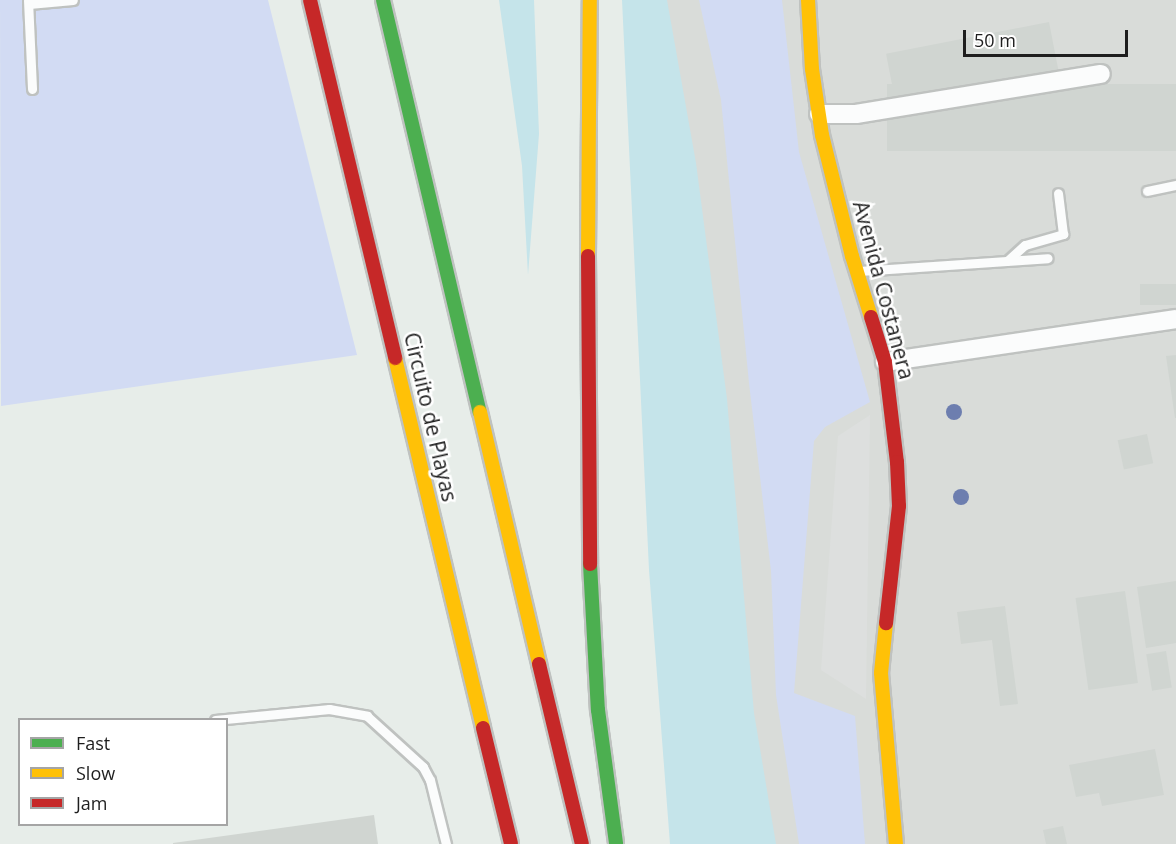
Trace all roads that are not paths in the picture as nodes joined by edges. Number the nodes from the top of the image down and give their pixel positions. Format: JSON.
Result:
{"nodes":[{"id":1,"x":73,"y":0,"type":"edge"},
{"id":2,"x":310,"y":0,"type":"edge"},
{"id":3,"x":383,"y":0,"type":"edge"},
{"id":4,"x":590,"y":0,"type":"edge"},
{"id":5,"x":808,"y":0,"type":"edge"},
{"id":6,"x":28,"y":2,"type":"edge"},
{"id":7,"x":1101,"y":74,"type":"dead end"},
{"id":8,"x":32,"y":89,"type":"dead end"},
{"id":9,"x":819,"y":114,"type":"junction"},
{"id":10,"x":1176,"y":185,"type":"edge"},
{"id":11,"x":1147,"y":190,"type":"dead end"},
{"id":12,"x":1058,"y":193,"type":"dead end"},
{"id":13,"x":1048,"y":258,"type":"dead end"},
{"id":14,"x":1007,"y":261,"type":"junction"},
{"id":15,"x":857,"y":271,"type":"junction"},
{"id":16,"x":1176,"y":319,"type":"edge"},
{"id":17,"x":885,"y":362,"type":"junction"},
{"id":18,"x":228,"y":719,"type":"edge"},
{"id":19,"x":446,"y":844,"type":"edge"},
{"id":20,"x":511,"y":844,"type":"edge"},
{"id":21,"x":582,"y":844,"type":"edge"},
{"id":22,"x":616,"y":844,"type":"edge"},
{"id":23,"x":896,"y":844,"type":"edge"}],
"edges":[{"from":1,"to":6,"type":"lane"},
{"from":2,"to":20,"type":"main road","name":"Circuito de Playas"},
{"from":3,"to":21,"type":"main road"},
{"from":4,"to":22,"type":"main road"},
{"from":5,"to":9,"type":"main road","name":"Avenida Costanera"},
{"from":6,"to":8,"type":"lane"},
{"from":7,"to":9,"type":"street"},
{"from":9,"to":15,"type":"main road","name":"Avenida Costanera"},
{"from":10,"to":11,"type":"lane"},
{"from":12,"to":14,"type":"lane"},
{"from":13,"to":14,"type":"lane"},
{"from":14,"to":15,"type":"lane"},
{"from":15,"to":17,"type":"main road","name":"Avenida Costanera"},
{"from":16,"to":17,"type":"street"},
{"from":17,"to":23,"type":"main road","name":"Avenida Costanera"},
{"from":18,"to":19,"type":"lane"}]}
